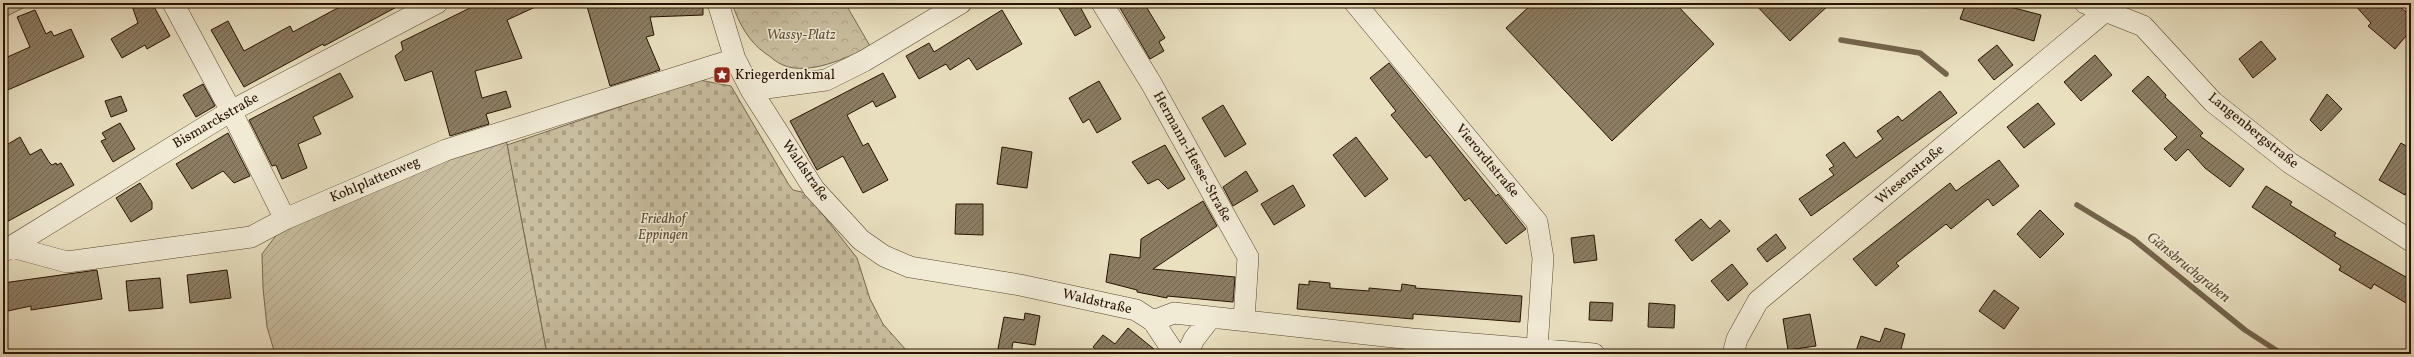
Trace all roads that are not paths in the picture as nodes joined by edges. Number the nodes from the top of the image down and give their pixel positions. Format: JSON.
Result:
{"nodes":[{"id":1,"x":173,"y":3,"type":"edge"},
{"id":2,"x":437,"y":3,"type":"edge"},
{"id":3,"x":718,"y":3,"type":"edge"},
{"id":4,"x":961,"y":3,"type":"edge"},
{"id":5,"x":1102,"y":3,"type":"edge"},
{"id":6,"x":1355,"y":3,"type":"edge"},
{"id":7,"x":2085,"y":3,"type":"edge"},
{"id":8,"x":2111,"y":7,"type":"edge"},
{"id":9,"x":735,"y":59,"type":"junction"},
{"id":10,"x":751,"y":90,"type":"junction"},
{"id":11,"x":232,"y":111,"type":"junction"},
{"id":12,"x":285,"y":219,"type":"junction"},
{"id":13,"x":2411,"y":241,"type":"edge"},
{"id":14,"x":7,"y":249,"type":"edge"},
{"id":15,"x":1211,"y":317,"type":"junction"},
{"id":16,"x":1244,"y":320,"type":"junction"},
{"id":17,"x":1152,"y":321,"type":"junction"},
{"id":18,"x":1537,"y":348,"type":"junction"},
{"id":19,"x":1175,"y":354,"type":"edge"},
{"id":20,"x":1187,"y":354,"type":"edge"},
{"id":21,"x":1594,"y":354,"type":"edge"},
{"id":22,"x":1733,"y":354,"type":"edge"}],
"edges":[{"from":1,"to":11,"type":"street"},
{"from":2,"to":11,"type":"street","name":"Bismarckstraße"},
{"from":3,"to":9,"type":"street","name":"Waldstraße"},
{"from":4,"to":10,"type":"street"},
{"from":5,"to":16,"type":"street","name":"Hermann-Hesse-Straße"},
{"from":6,"to":18,"type":"street","name":"Vierordtstraße"},
{"from":7,"to":8,"type":"street","name":"Langenbergstraße"},
{"from":8,"to":13,"type":"street","name":"Langenbergstraße"},
{"from":8,"to":22,"type":"street","name":"Wiesenstraße"},
{"from":9,"to":10,"type":"street","name":"Waldstraße"},
{"from":9,"to":12,"type":"street","name":"Kohlplattenweg"},
{"from":10,"to":17,"type":"street","name":"Waldstraße"},
{"from":11,"to":12,"type":"street"},
{"from":11,"to":14,"type":"street","name":"Bismarckstraße"},
{"from":12,"to":14,"type":"street","name":"Kohlplattenweg"},
{"from":15,"to":16,"type":"street"},
{"from":15,"to":17,"type":"street"},
{"from":15,"to":20,"type":"street"},
{"from":16,"to":18,"type":"street"},
{"from":17,"to":19,"type":"street"},
{"from":18,"to":21,"type":"street"}]}
